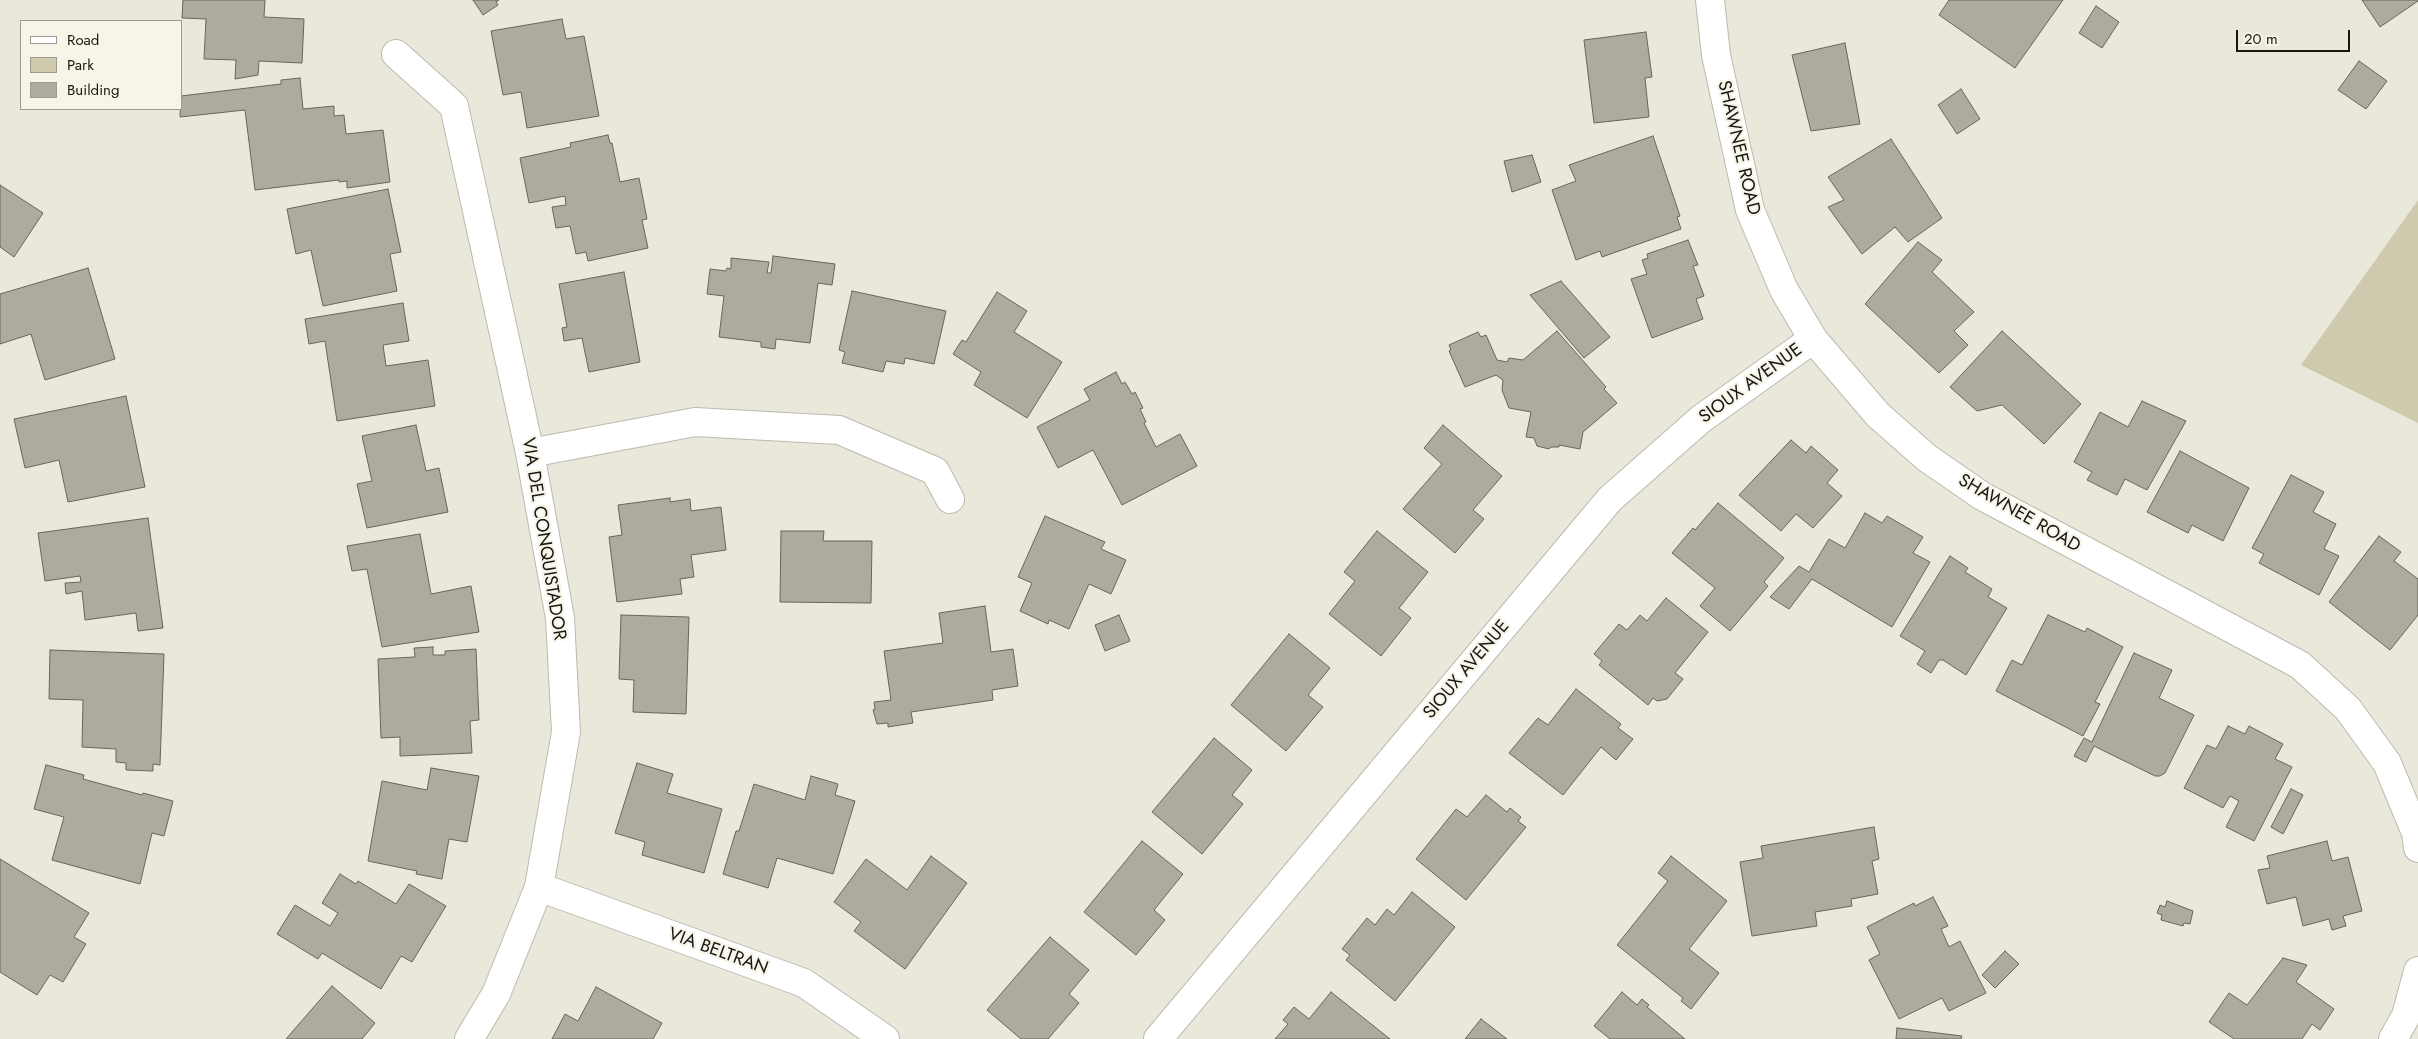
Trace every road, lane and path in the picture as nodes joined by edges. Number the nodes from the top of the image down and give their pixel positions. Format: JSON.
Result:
{"nodes":[{"id":1,"x":1710,"y":0,"type":"edge"},
{"id":2,"x":396,"y":54,"type":"dead end"},
{"id":3,"x":1813,"y":339,"type":"junction"},
{"id":4,"x":530,"y":453,"type":"junction"},
{"id":5,"x":950,"y":499,"type":"dead end"},
{"id":6,"x":2418,"y":848,"type":"edge"},
{"id":7,"x":539,"y":888,"type":"junction"},
{"id":8,"x":2418,"y":971,"type":"edge"},
{"id":9,"x":469,"y":1039,"type":"edge"},
{"id":10,"x":885,"y":1039,"type":"edge"},
{"id":11,"x":1158,"y":1039,"type":"edge"},
{"id":12,"x":2393,"y":1039,"type":"edge"}],
"edges":[{"from":1,"to":3,"type":"street","name":"SHAWNEE ROAD"},
{"from":2,"to":4,"type":"street","name":"VIA DEL CONQUISTADOR"},
{"from":3,"to":6,"type":"street","name":"SHAWNEE ROAD"},
{"from":3,"to":11,"type":"street","name":"SIOUX AVENUE"},
{"from":4,"to":5,"type":"street"},
{"from":4,"to":7,"type":"street","name":"VIA DEL CONQUISTADOR"},
{"from":7,"to":9,"type":"street","name":"VIA DEL CONQUISTADOR"},
{"from":7,"to":10,"type":"street","name":"VIA BELTRAN"},
{"from":8,"to":12,"type":"street"}]}
